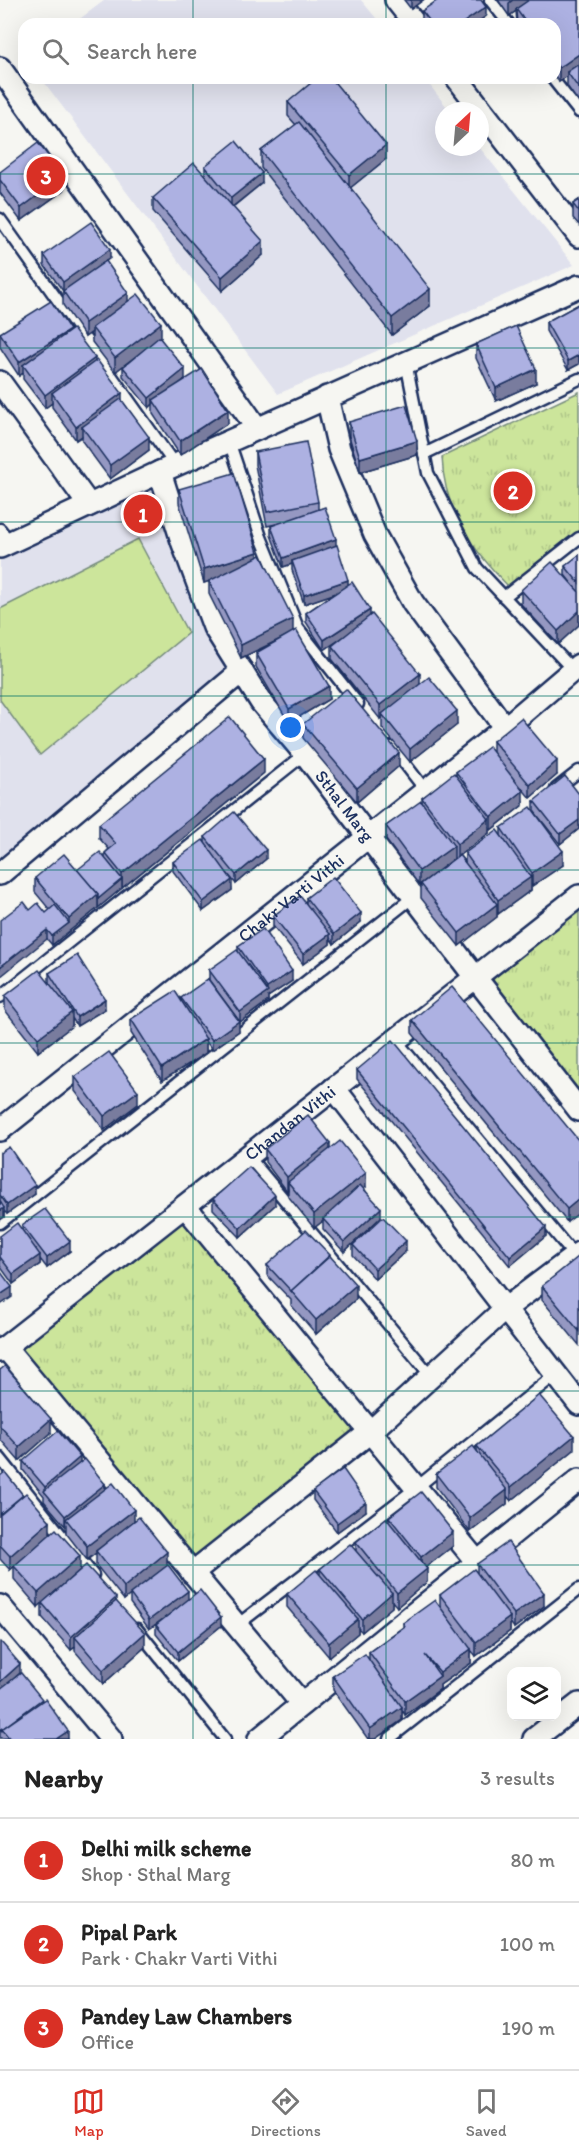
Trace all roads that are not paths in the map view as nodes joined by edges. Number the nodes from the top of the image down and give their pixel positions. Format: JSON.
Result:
{"nodes":[{"id":1,"x":396,"y":0,"type":"edge"},
{"id":2,"x":490,"y":0,"type":"edge"},
{"id":3,"x":410,"y":18,"type":"edge"},
{"id":4,"x":504,"y":18,"type":"edge"},
{"id":5,"x":0,"y":68,"type":"edge"},
{"id":6,"x":462,"y":84,"type":"edge"},
{"id":7,"x":557,"y":84,"type":"edge"},
{"id":8,"x":579,"y":112,"type":"edge"},
{"id":9,"x":0,"y":219,"type":"edge"},
{"id":10,"x":579,"y":236,"type":"edge"},
{"id":11,"x":579,"y":286,"type":"edge"},
{"id":12,"x":406,"y":362,"type":"junction"},
{"id":13,"x":579,"y":380,"type":"edge"},
{"id":14,"x":0,"y":382,"type":"edge"},
{"id":15,"x":327,"y":397,"type":"junction"},
{"id":16,"x":257,"y":428,"type":"junction"},
{"id":17,"x":229,"y":441,"type":"junction"},
{"id":18,"x":424,"y":454,"type":"junction"},
{"id":19,"x":167,"y":468,"type":"junction"},
{"id":20,"x":89,"y":505,"type":"junction"},
{"id":21,"x":579,"y":538,"type":"edge"},
{"id":22,"x":3,"y":539,"type":"edge"},
{"id":23,"x":504,"y":597,"type":"junction"},
{"id":24,"x":576,"y":668,"type":"edge"},
{"id":25,"x":242,"y":671,"type":"junction"},
{"id":26,"x":362,"y":710,"type":"edge"},
{"id":27,"x":505,"y":728,"type":"junction"},
{"id":28,"x":384,"y":737,"type":"edge"},
{"id":29,"x":305,"y":754,"type":"junction"},
{"id":30,"x":579,"y":771,"type":"edge"},
{"id":31,"x":426,"y":791,"type":"junction"},
{"id":32,"x":542,"y":799,"type":"edge"},
{"id":33,"x":368,"y":837,"type":"junction"},
{"id":34,"x":0,"y":874,"type":"edge"},
{"id":35,"x":418,"y":893,"type":"junction"},
{"id":36,"x":579,"y":896,"type":"edge"},
{"id":37,"x":475,"y":977,"type":"junction"},
{"id":38,"x":0,"y":996,"type":"edge"},
{"id":39,"x":396,"y":1040,"type":"junction"},
{"id":40,"x":334,"y":1088,"type":"junction"},
{"id":41,"x":579,"y":1110,"type":"edge"},
{"id":42,"x":0,"y":1130,"type":"edge"},
{"id":43,"x":248,"y":1156,"type":"junction"},
{"id":44,"x":185,"y":1206,"type":"junction"},
{"id":45,"x":0,"y":1223,"type":"edge"},
{"id":46,"x":578,"y":1257,"type":"edge"},
{"id":47,"x":505,"y":1309,"type":"junction"},
{"id":48,"x":2,"y":1349,"type":"edge"},
{"id":49,"x":556,"y":1374,"type":"junction"},
{"id":50,"x":431,"y":1376,"type":"junction"},
{"id":51,"x":579,"y":1404,"type":"edge"},
{"id":52,"x":370,"y":1432,"type":"junction"},
{"id":53,"x":0,"y":1458,"type":"edge"},
{"id":54,"x":579,"y":1480,"type":"edge"},
{"id":55,"x":416,"y":1488,"type":"junction"},
{"id":56,"x":477,"y":1562,"type":"junction"},
{"id":57,"x":192,"y":1573,"type":"junction"},
{"id":58,"x":101,"y":1585,"type":"edge"},
{"id":59,"x":579,"y":1589,"type":"edge"},
{"id":60,"x":0,"y":1606,"type":"edge"},
{"id":61,"x":130,"y":1621,"type":"edge"},
{"id":62,"x":236,"y":1626,"type":"junction"},
{"id":63,"x":302,"y":1704,"type":"junction"},
{"id":64,"x":578,"y":1705,"type":"edge"},
{"id":65,"x":111,"y":1739,"type":"edge"},
{"id":66,"x":225,"y":1739,"type":"edge"},
{"id":67,"x":259,"y":1739,"type":"edge"},
{"id":68,"x":389,"y":1739,"type":"edge"},
{"id":69,"x":534,"y":1739,"type":"edge"},
{"id":70,"x":558,"y":1739,"type":"edge"}],
"edges":[{"from":1,"to":3,"type":"street"},
{"from":2,"to":4,"type":"lane"},
{"from":5,"to":16,"type":"street"},
{"from":6,"to":10,"type":"street"},
{"from":7,"to":8,"type":"lane"},
{"from":9,"to":19,"type":"lane"},
{"from":11,"to":12,"type":"street"},
{"from":12,"to":15,"type":"street"},
{"from":12,"to":18,"type":"lane"},
{"from":13,"to":18,"type":"lane"},
{"from":14,"to":20,"type":"street"},
{"from":15,"to":16,"type":"street"},
{"from":15,"to":27,"type":"street"},
{"from":16,"to":17,"type":"street"},
{"from":17,"to":19,"type":"street"},
{"from":17,"to":26,"type":"lane"},
{"from":18,"to":23,"type":"lane"},
{"from":19,"to":20,"type":"street"},
{"from":19,"to":25,"type":"street","name":"Sthal Marg"},
{"from":20,"to":22,"type":"street"},
{"from":21,"to":23,"type":"lane"},
{"from":23,"to":24,"type":"lane"},
{"from":24,"to":27,"type":"street","name":"Chakr Varti Vithi"},
{"from":25,"to":29,"type":"street","name":"Sthal Marg"},
{"from":25,"to":34,"type":"street"},
{"from":27,"to":31,"type":"street","name":"Chakr Varti Vithi"},
{"from":28,"to":31,"type":"lane"},
{"from":29,"to":33,"type":"street","name":"Sthal Marg"},
{"from":29,"to":38,"type":"lane"},
{"from":30,"to":32,"type":"lane"},
{"from":31,"to":33,"type":"street","name":"Chakr Varti Vithi"},
{"from":33,"to":35,"type":"street","name":"Sthal Marg"},
{"from":33,"to":42,"type":"street","name":"Chakr Varti Vithi"},
{"from":35,"to":37,"type":"street","name":"Sthal Marg"},
{"from":35,"to":45,"type":"lane"},
{"from":36,"to":37,"type":"street","name":"Chandan Vithi"},
{"from":37,"to":39,"type":"street","name":"Chandan Vithi"},
{"from":37,"to":41,"type":"street","name":"Sthal Marg"},
{"from":39,"to":40,"type":"street","name":"Chandan Vithi"},
{"from":39,"to":46,"type":"lane"},
{"from":40,"to":43,"type":"street","name":"Chandan Vithi"},
{"from":40,"to":47,"type":"street"},
{"from":43,"to":44,"type":"street","name":"Chandan Vithi"},
{"from":43,"to":50,"type":"lane"},
{"from":44,"to":48,"type":"street","name":"Chandan Vithi"},
{"from":44,"to":52,"type":"street"},
{"from":46,"to":47,"type":"street"},
{"from":47,"to":49,"type":"street"},
{"from":47,"to":50,"type":"street"},
{"from":48,"to":57,"type":"street"},
{"from":49,"to":51,"type":"street"},
{"from":49,"to":55,"type":"lane"},
{"from":50,"to":52,"type":"street"},
{"from":52,"to":55,"type":"street"},
{"from":52,"to":57,"type":"street"},
{"from":53,"to":58,"type":"lane"},
{"from":54,"to":56,"type":"street"},
{"from":55,"to":56,"type":"street"},
{"from":55,"to":62,"type":"lane"},
{"from":56,"to":63,"type":"street"},
{"from":57,"to":62,"type":"street"},
{"from":59,"to":68,"type":"lane"},
{"from":60,"to":65,"type":"street"},
{"from":61,"to":66,"type":"lane"},
{"from":62,"to":63,"type":"street"},
{"from":63,"to":67,"type":"street"},
{"from":64,"to":69,"type":"street"},
{"from":64,"to":70,"type":"street"}]}
